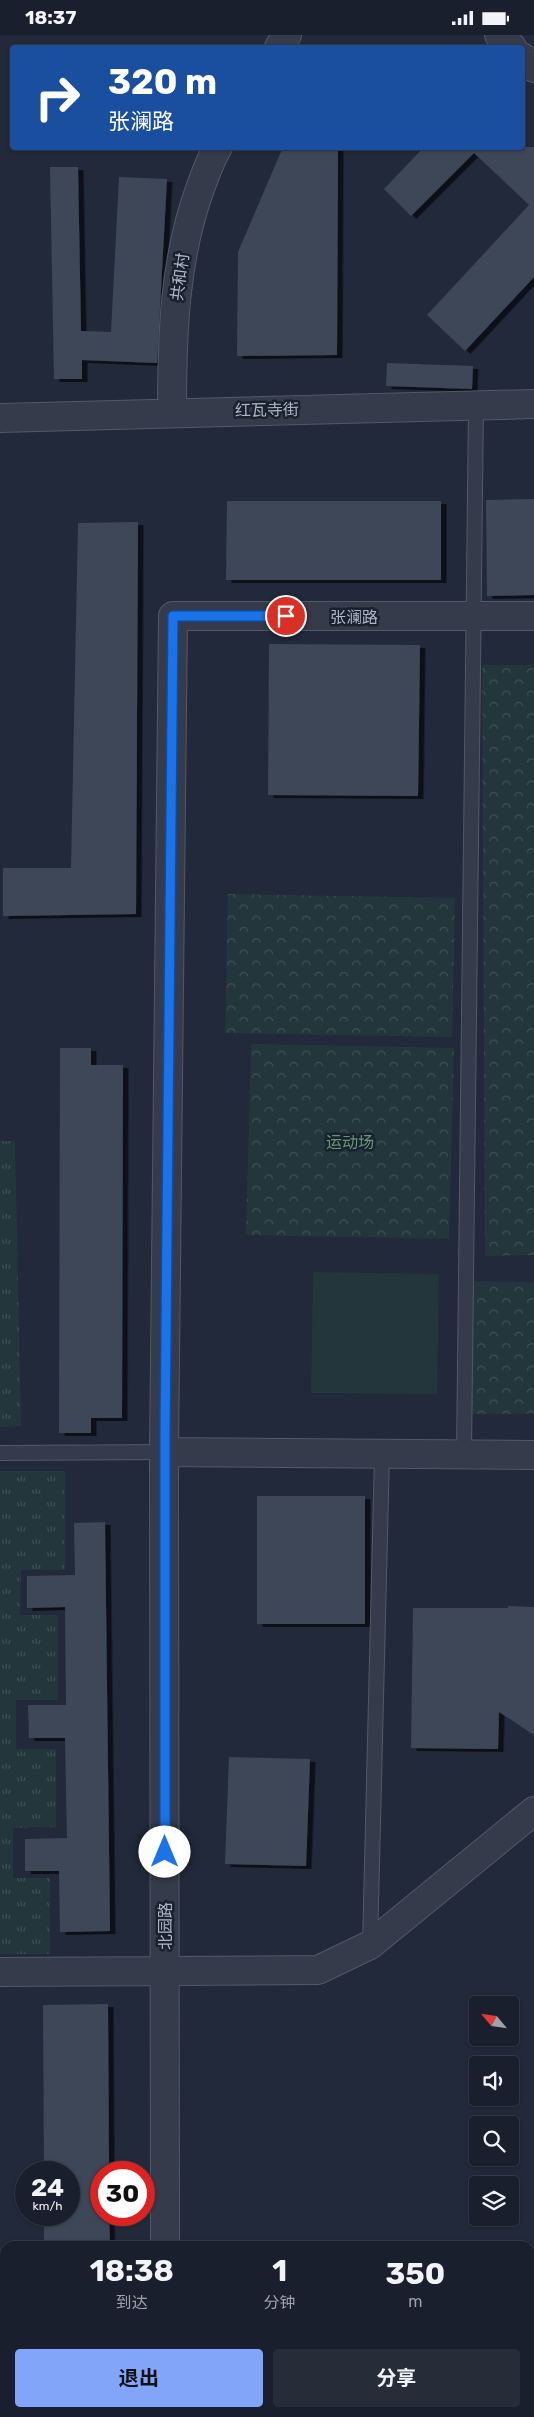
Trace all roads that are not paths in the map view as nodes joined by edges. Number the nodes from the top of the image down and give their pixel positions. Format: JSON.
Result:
{"nodes":[{"id":1,"x":498,"y":35,"type":"edge"},
{"id":2,"x":510,"y":45,"type":"edge"},
{"id":3,"x":217,"y":150,"type":"edge"},
{"id":4,"x":534,"y":404,"type":"edge"},
{"id":5,"x":476,"y":405,"type":"junction"},
{"id":6,"x":172,"y":412,"type":"junction"},
{"id":7,"x":0,"y":418,"type":"edge"},
{"id":8,"x":173,"y":616,"type":"joint"},
{"id":9,"x":534,"y":616,"type":"edge"},
{"id":10,"x":474,"y":617,"type":"junction"},
{"id":11,"x":0,"y":1453,"type":"edge"},
{"id":12,"x":164,"y":1453,"type":"junction"},
{"id":13,"x":464,"y":1453,"type":"junction"},
{"id":14,"x":382,"y":1454,"type":"junction"},
{"id":15,"x":534,"y":1455,"type":"edge"},
{"id":16,"x":534,"y":1811,"type":"edge"},
{"id":17,"x":370,"y":1945,"type":"junction"},
{"id":18,"x":0,"y":1972,"type":"edge"},
{"id":19,"x":165,"y":1972,"type":"junction"},
{"id":20,"x":165,"y":2241,"type":"edge"}],
"edges":[{"from":1,"to":2,"type":"street"},
{"from":3,"to":6,"type":"street","name":"共和村"},
{"from":4,"to":5,"type":"street","name":"红瓦寺街"},
{"from":5,"to":6,"type":"street","name":"红瓦寺街"},
{"from":5,"to":10,"type":"lane"},
{"from":6,"to":7,"type":"street","name":"红瓦寺街"},
{"from":8,"to":10,"type":"street","name":"张澜路"},
{"from":8,"to":12,"type":"street","name":"北园路"},
{"from":9,"to":10,"type":"street","name":"张澜路"},
{"from":10,"to":13,"type":"lane"},
{"from":11,"to":12,"type":"lane"},
{"from":12,"to":14,"type":"street"},
{"from":12,"to":19,"type":"street","name":"北园路"},
{"from":13,"to":14,"type":"street"},
{"from":13,"to":15,"type":"street"},
{"from":14,"to":17,"type":"lane"},
{"from":16,"to":17,"type":"street"},
{"from":17,"to":19,"type":"street"},
{"from":18,"to":19,"type":"street"},
{"from":19,"to":20,"type":"street","name":"北园路"}]}
